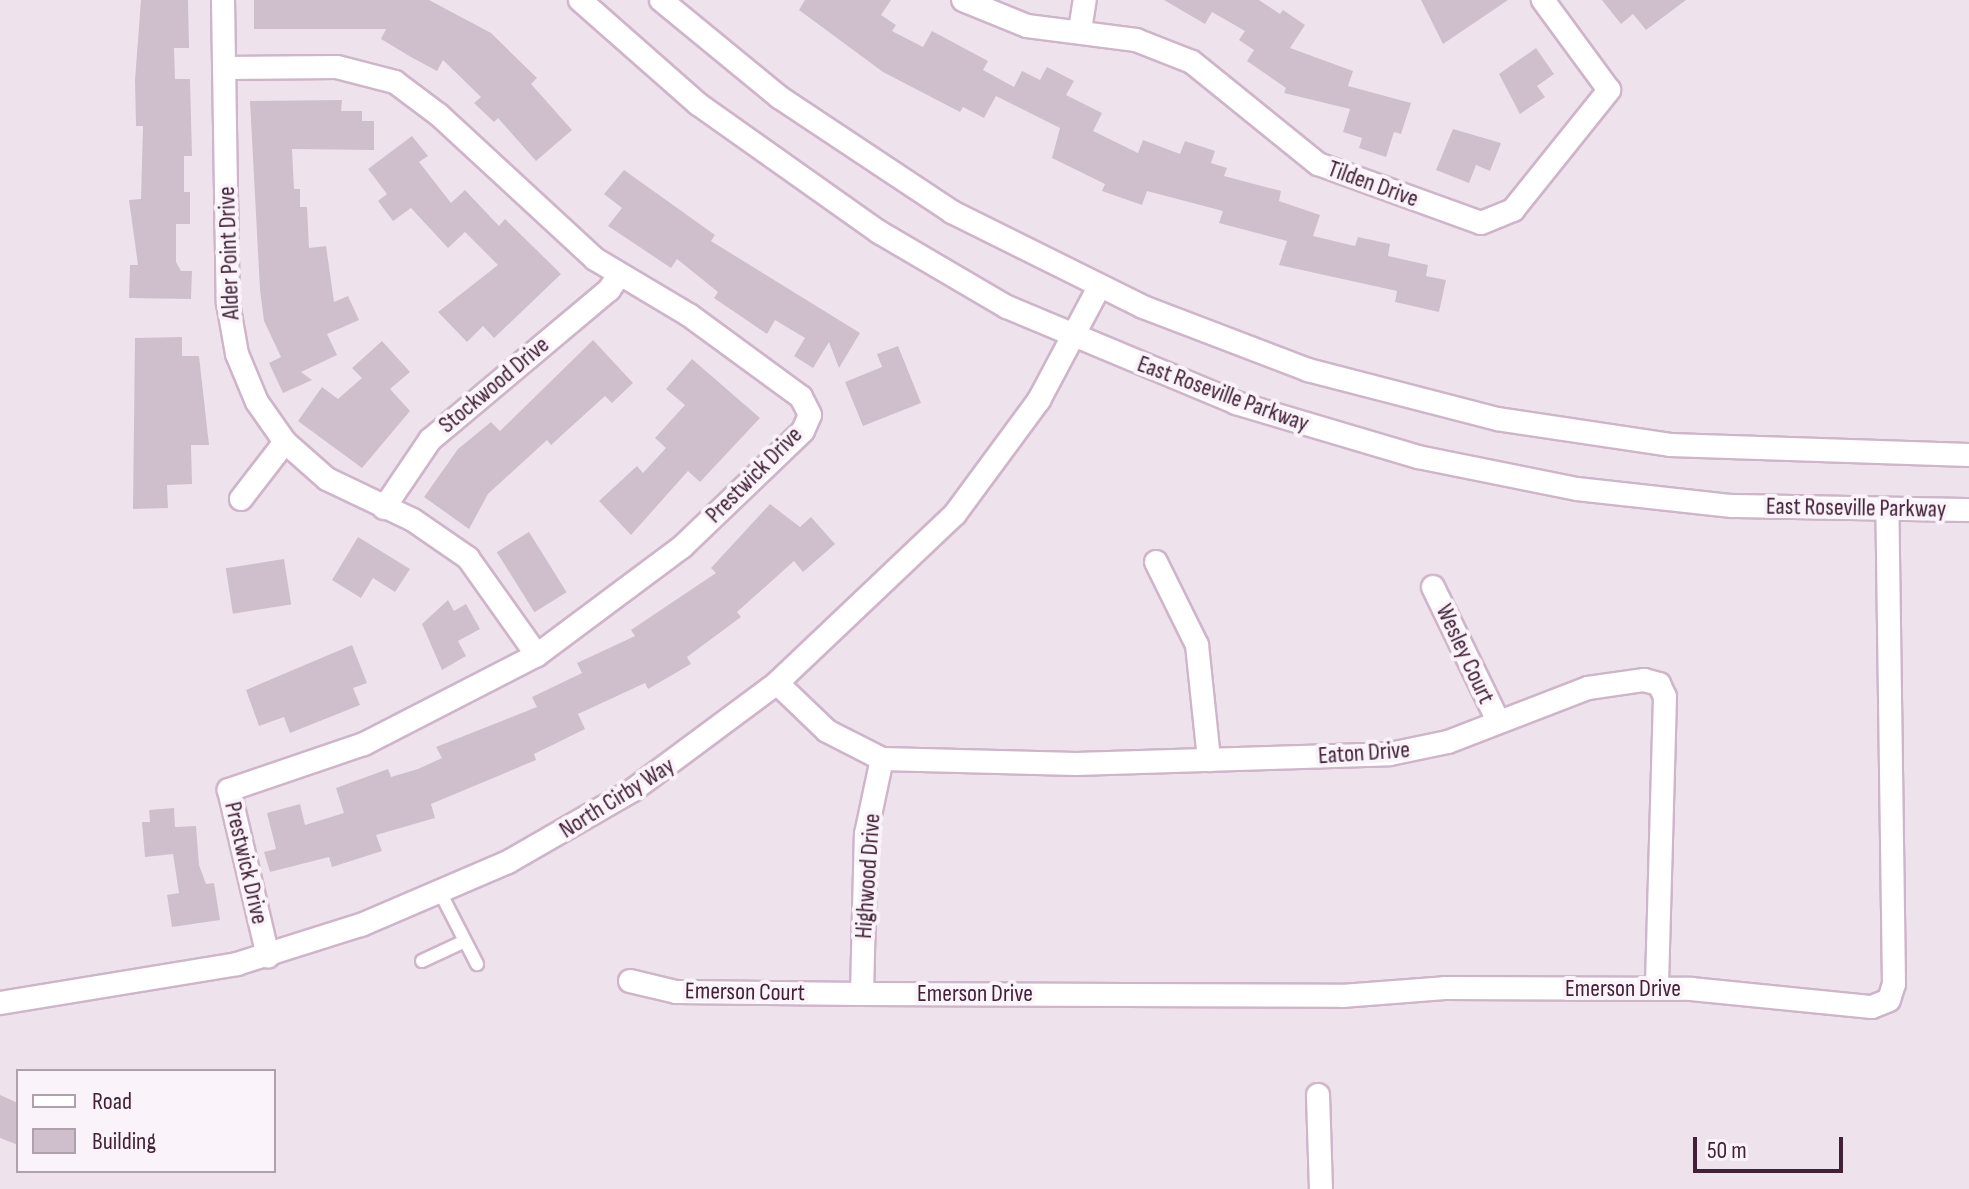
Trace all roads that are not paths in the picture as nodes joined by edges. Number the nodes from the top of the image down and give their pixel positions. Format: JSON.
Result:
{"nodes":[{"id":1,"x":223,"y":0,"type":"edge"},
{"id":2,"x":580,"y":0,"type":"edge"},
{"id":3,"x":661,"y":0,"type":"edge"},
{"id":4,"x":963,"y":0,"type":"edge"},
{"id":5,"x":1085,"y":0,"type":"edge"},
{"id":6,"x":1543,"y":0,"type":"edge"},
{"id":7,"x":1080,"y":30,"type":"junction"},
{"id":8,"x":224,"y":68,"type":"junction"},
{"id":9,"x":619,"y":275,"type":"junction"},
{"id":10,"x":1099,"y":287,"type":"junction"},
{"id":11,"x":1074,"y":337,"type":"junction"},
{"id":12,"x":285,"y":442,"type":"junction"},
{"id":13,"x":1969,"y":455,"type":"edge"},
{"id":14,"x":241,"y":499,"type":"dead end"},
{"id":15,"x":384,"y":508,"type":"junction"},
{"id":16,"x":1887,"y":510,"type":"junction"},
{"id":17,"x":1969,"y":510,"type":"edge"},
{"id":18,"x":1156,"y":562,"type":"dead end"},
{"id":19,"x":1433,"y":587,"type":"dead end"},
{"id":20,"x":537,"y":655,"type":"junction"},
{"id":21,"x":777,"y":683,"type":"junction"},
{"id":22,"x":1498,"y":721,"type":"junction"},
{"id":23,"x":882,"y":759,"type":"junction"},
{"id":24,"x":1209,"y":760,"type":"junction"},
{"id":25,"x":441,"y":894,"type":"junction"},
{"id":26,"x":463,"y":942,"type":"junction"},
{"id":27,"x":268,"y":956,"type":"junction"},
{"id":28,"x":422,"y":961,"type":"dead end"},
{"id":29,"x":477,"y":964,"type":"dead end"},
{"id":30,"x":630,"y":981,"type":"dead end"},
{"id":31,"x":1657,"y":989,"type":"junction"},
{"id":32,"x":862,"y":994,"type":"junction"},
{"id":33,"x":0,"y":1003,"type":"edge"},
{"id":34,"x":1318,"y":1095,"type":"dead end"},
{"id":35,"x":1321,"y":1189,"type":"edge"}],
"edges":[{"from":1,"to":8,"type":"street","name":"Alder Point Drive"},
{"from":2,"to":11,"type":"street","name":"East Roseville Parkway"},
{"from":3,"to":10,"type":"street"},
{"from":4,"to":7,"type":"street","name":"Tilden Drive"},
{"from":5,"to":7,"type":"street"},
{"from":6,"to":7,"type":"street","name":"Tilden Drive"},
{"from":8,"to":9,"type":"street","name":"Prestwick Drive"},
{"from":8,"to":12,"type":"street","name":"Alder Point Drive"},
{"from":9,"to":15,"type":"street","name":"Stockwood Drive"},
{"from":9,"to":20,"type":"street","name":"Prestwick Drive"},
{"from":10,"to":11,"type":"street","name":"North Cirby Way"},
{"from":10,"to":13,"type":"street"},
{"from":11,"to":16,"type":"street","name":"East Roseville Parkway"},
{"from":11,"to":21,"type":"street","name":"North Cirby Way"},
{"from":12,"to":14,"type":"street"},
{"from":12,"to":15,"type":"street","name":"Alder Point Drive"},
{"from":15,"to":20,"type":"street","name":"Alder Point Drive"},
{"from":16,"to":17,"type":"street","name":"East Roseville Parkway"},
{"from":16,"to":31,"type":"street","name":"Emerson Drive"},
{"from":18,"to":24,"type":"street"},
{"from":19,"to":22,"type":"street","name":"Wesley Court"},
{"from":20,"to":27,"type":"street","name":"Prestwick Drive"},
{"from":21,"to":23,"type":"street","name":"Eaton Drive"},
{"from":21,"to":25,"type":"street","name":"North Cirby Way"},
{"from":22,"to":24,"type":"street","name":"Eaton Drive"},
{"from":22,"to":31,"type":"street","name":"Eaton Drive"},
{"from":23,"to":24,"type":"street","name":"Eaton Drive"},
{"from":23,"to":32,"type":"street","name":"Highwood Drive"},
{"from":25,"to":26,"type":"lane"},
{"from":25,"to":27,"type":"street","name":"North Cirby Way"},
{"from":26,"to":28,"type":"lane"},
{"from":26,"to":29,"type":"lane"},
{"from":27,"to":33,"type":"street","name":"North Cirby Way"},
{"from":30,"to":32,"type":"street","name":"Emerson Court"},
{"from":31,"to":32,"type":"street","name":"Emerson Drive"},
{"from":34,"to":35,"type":"street"}]}
